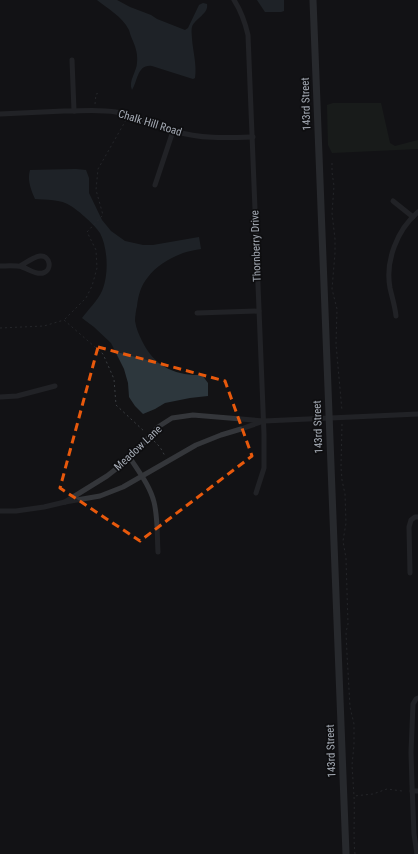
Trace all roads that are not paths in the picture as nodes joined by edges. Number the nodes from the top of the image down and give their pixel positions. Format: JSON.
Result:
{"nodes":[{"id":1,"x":234,"y":0,"type":"edge"},
{"id":2,"x":313,"y":0,"type":"edge"},
{"id":3,"x":72,"y":60,"type":"dead end"},
{"id":4,"x":74,"y":111,"type":"junction"},
{"id":5,"x":0,"y":114,"type":"edge"},
{"id":6,"x":173,"y":131,"type":"junction"},
{"id":7,"x":253,"y":138,"type":"junction"},
{"id":8,"x":156,"y":185,"type":"dead end"},
{"id":9,"x":393,"y":201,"type":"dead end"},
{"id":10,"x":418,"y":212,"type":"edge"},
{"id":11,"x":412,"y":217,"type":"junction"},
{"id":12,"x":0,"y":266,"type":"edge"},
{"id":13,"x":20,"y":266,"type":"junction"},
{"id":14,"x":259,"y":311,"type":"junction"},
{"id":15,"x":197,"y":313,"type":"dead end"},
{"id":16,"x":396,"y":316,"type":"dead end"},
{"id":17,"x":56,"y":386,"type":"dead end"},
{"id":18,"x":0,"y":396,"type":"edge"},
{"id":19,"x":418,"y":414,"type":"edge"},
{"id":20,"x":329,"y":418,"type":"junction"},
{"id":21,"x":264,"y":421,"type":"junction"},
{"id":22,"x":130,"y":458,"type":"junction"},
{"id":23,"x":142,"y":476,"type":"junction"},
{"id":24,"x":256,"y":493,"type":"dead end"},
{"id":25,"x":66,"y":502,"type":"junction"},
{"id":26,"x":0,"y":511,"type":"edge"},
{"id":27,"x":418,"y":517,"type":"edge"},
{"id":28,"x":158,"y":552,"type":"dead end"},
{"id":29,"x":410,"y":573,"type":"dead end"},
{"id":30,"x":418,"y":698,"type":"edge"},
{"id":31,"x":412,"y":791,"type":"junction"},
{"id":32,"x":418,"y":791,"type":"edge"},
{"id":33,"x":346,"y":854,"type":"edge"},
{"id":34,"x":417,"y":854,"type":"edge"}],
"edges":[{"from":1,"to":7,"type":"street","name":"Thornberry Drive"},
{"from":2,"to":20,"type":"street","name":"143rd Street"},
{"from":3,"to":4,"type":"street"},
{"from":4,"to":5,"type":"street","name":"Chalk Hill Road"},
{"from":4,"to":6,"type":"street","name":"Chalk Hill Road"},
{"from":6,"to":7,"type":"street","name":"Chalk Hill Road"},
{"from":6,"to":8,"type":"street"},
{"from":7,"to":14,"type":"street","name":"Thornberry Drive"},
{"from":9,"to":11,"type":"street"},
{"from":10,"to":11,"type":"street"},
{"from":11,"to":16,"type":"street"},
{"from":12,"to":13,"type":"street"},
{"from":13,"to":13,"type":"street"},
{"from":14,"to":15,"type":"street"},
{"from":14,"to":21,"type":"street","name":"Thornberry Drive"},
{"from":17,"to":18,"type":"street"},
{"from":19,"to":20,"type":"street","name":"Meadow Lane"},
{"from":20,"to":21,"type":"street","name":"Meadow Lane"},
{"from":20,"to":33,"type":"street","name":"143rd Street"},
{"from":21,"to":22,"type":"street","name":"Meadow Lane"},
{"from":21,"to":23,"type":"street","name":"Meadow Lane"},
{"from":21,"to":24,"type":"street","name":"Thornberry Drive"},
{"from":22,"to":23,"type":"street"},
{"from":22,"to":25,"type":"street","name":"Meadow Lane"},
{"from":23,"to":25,"type":"street","name":"Meadow Lane"},
{"from":23,"to":28,"type":"street"},
{"from":25,"to":26,"type":"street","name":"Meadow Lane"},
{"from":27,"to":29,"type":"street"},
{"from":30,"to":31,"type":"street"},
{"from":31,"to":32,"type":"street"},
{"from":31,"to":34,"type":"street"}]}
